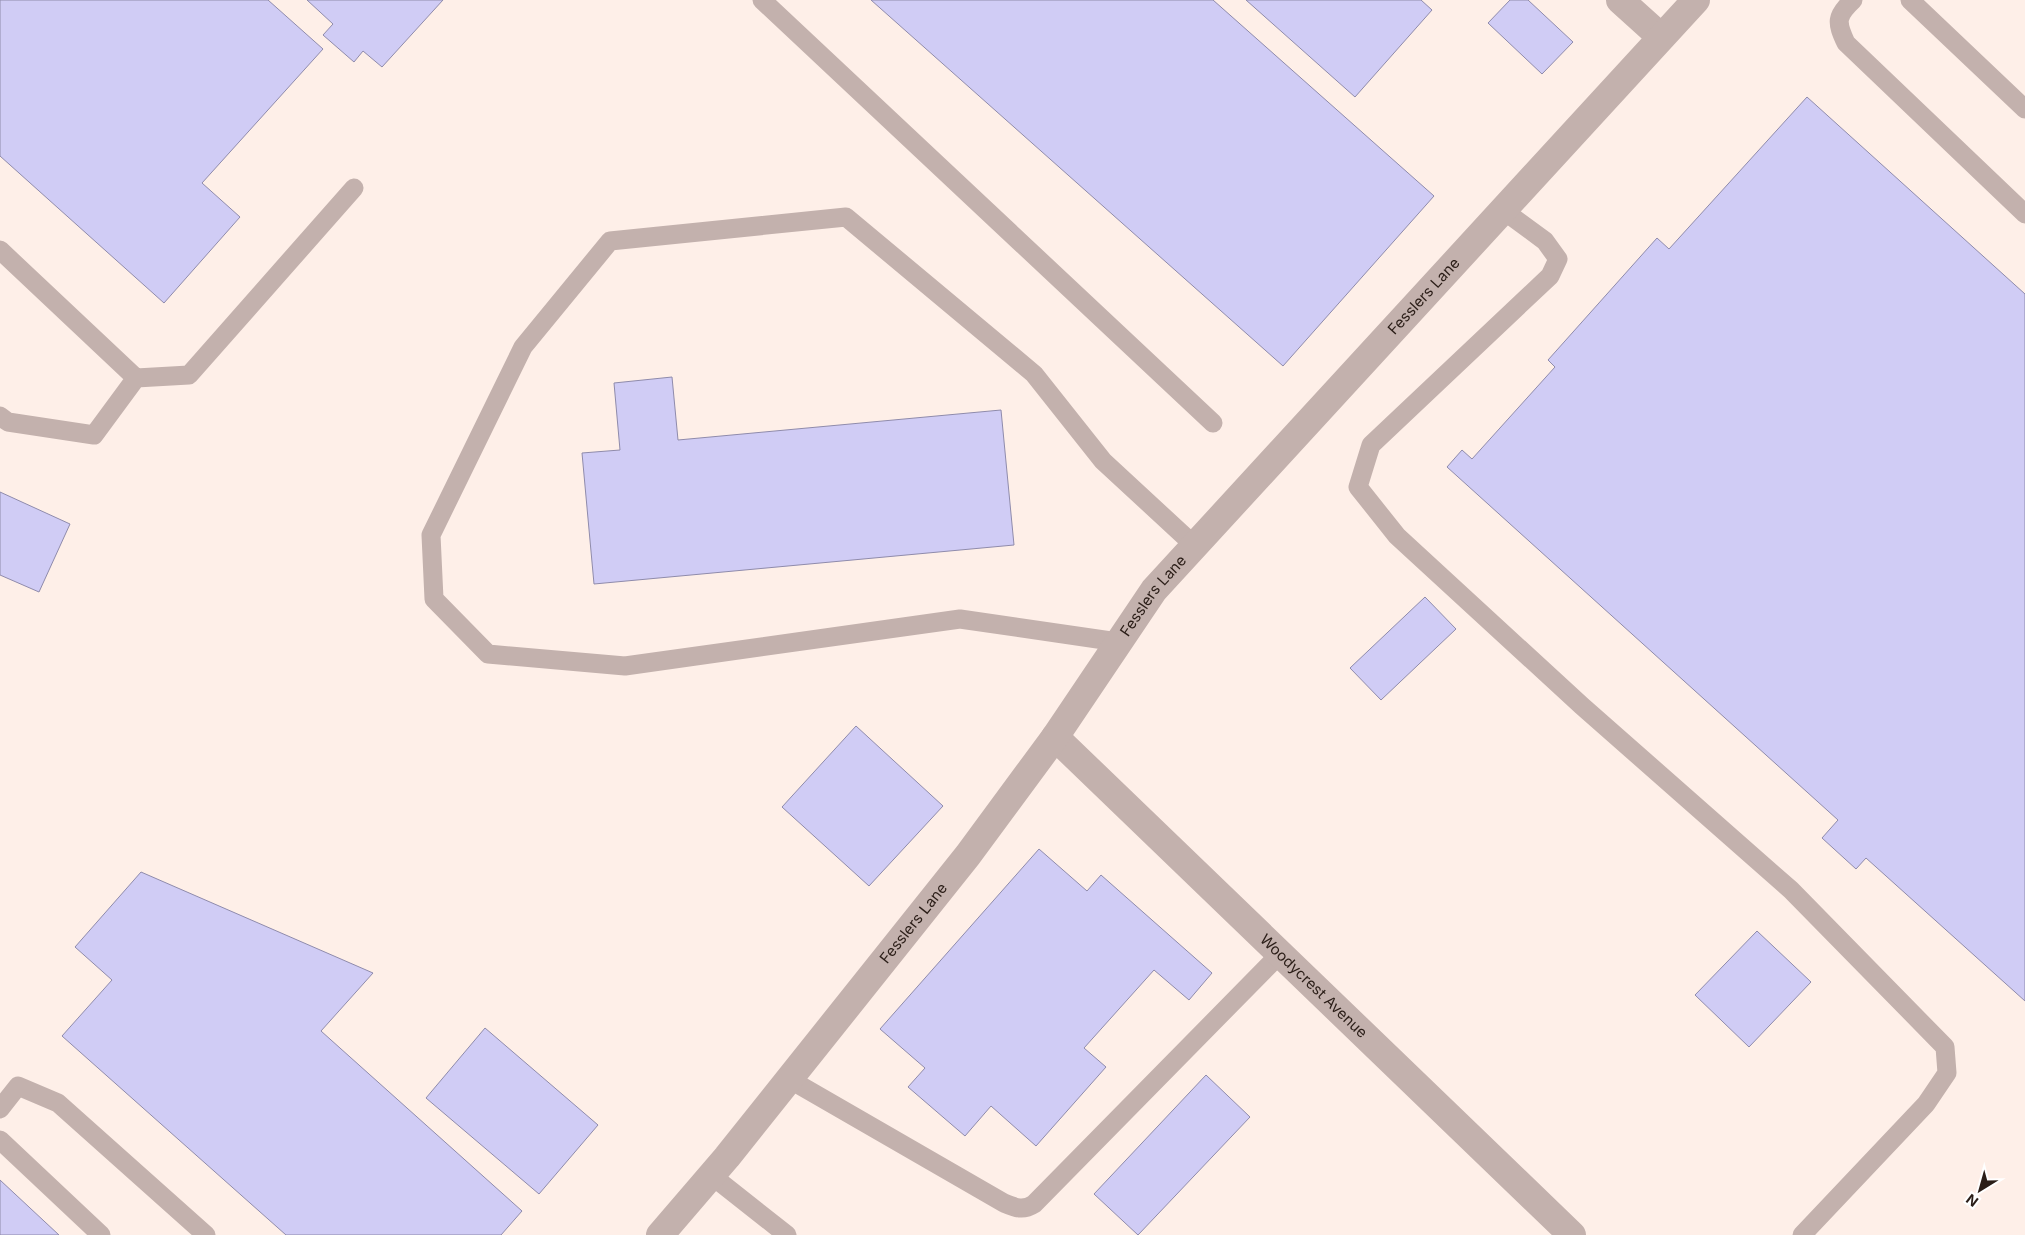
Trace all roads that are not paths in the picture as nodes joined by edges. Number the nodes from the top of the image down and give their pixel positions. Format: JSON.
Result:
{"nodes":[{"id":1,"x":762,"y":0,"type":"edge"},
{"id":2,"x":1620,"y":0,"type":"edge"},
{"id":3,"x":1696,"y":0,"type":"edge"},
{"id":4,"x":1853,"y":0,"type":"edge"},
{"id":5,"x":1910,"y":0,"type":"edge"},
{"id":6,"x":1661,"y":37,"type":"junction"},
{"id":7,"x":2025,"y":108,"type":"edge"},
{"id":8,"x":354,"y":188,"type":"dead end"},
{"id":9,"x":1503,"y":210,"type":"junction"},
{"id":10,"x":2025,"y":214,"type":"edge"},
{"id":11,"x":0,"y":250,"type":"edge"},
{"id":12,"x":136,"y":378,"type":"junction"},
{"id":13,"x":0,"y":416,"type":"edge"},
{"id":14,"x":1213,"y":423,"type":"dead end"},
{"id":15,"x":1195,"y":546,"type":"junction"},
{"id":16,"x":1118,"y":642,"type":"junction"},
{"id":17,"x":1055,"y":737,"type":"junction"},
{"id":18,"x":1280,"y":954,"type":"junction"},
{"id":19,"x":789,"y":1079,"type":"junction"},
{"id":20,"x":0,"y":1109,"type":"edge"},
{"id":21,"x":0,"y":1140,"type":"edge"},
{"id":22,"x":711,"y":1175,"type":"junction"},
{"id":23,"x":101,"y":1235,"type":"edge"},
{"id":24,"x":206,"y":1235,"type":"edge"},
{"id":25,"x":660,"y":1235,"type":"edge"},
{"id":26,"x":787,"y":1235,"type":"edge"},
{"id":27,"x":1572,"y":1235,"type":"edge"},
{"id":28,"x":1802,"y":1235,"type":"edge"}],
"edges":[{"from":1,"to":14,"type":"lane"},
{"from":2,"to":6,"type":"street"},
{"from":3,"to":6,"type":"street","name":"Fesslers Lane"},
{"from":4,"to":10,"type":"lane"},
{"from":5,"to":7,"type":"lane"},
{"from":6,"to":9,"type":"street","name":"Fesslers Lane"},
{"from":8,"to":12,"type":"lane"},
{"from":9,"to":15,"type":"street","name":"Fesslers Lane"},
{"from":9,"to":28,"type":"lane"},
{"from":11,"to":12,"type":"lane"},
{"from":12,"to":13,"type":"lane"},
{"from":15,"to":16,"type":"street","name":"Fesslers Lane"},
{"from":15,"to":16,"type":"lane"},
{"from":16,"to":17,"type":"street","name":"Fesslers Lane"},
{"from":17,"to":18,"type":"street","name":"Woodycrest Avenue"},
{"from":17,"to":19,"type":"street","name":"Fesslers Lane"},
{"from":18,"to":19,"type":"lane"},
{"from":18,"to":27,"type":"street","name":"Woodycrest Avenue"},
{"from":19,"to":22,"type":"street","name":"Fesslers Lane"},
{"from":20,"to":24,"type":"lane"},
{"from":21,"to":23,"type":"lane"},
{"from":22,"to":25,"type":"street","name":"Fesslers Lane"},
{"from":22,"to":26,"type":"lane"}]}
